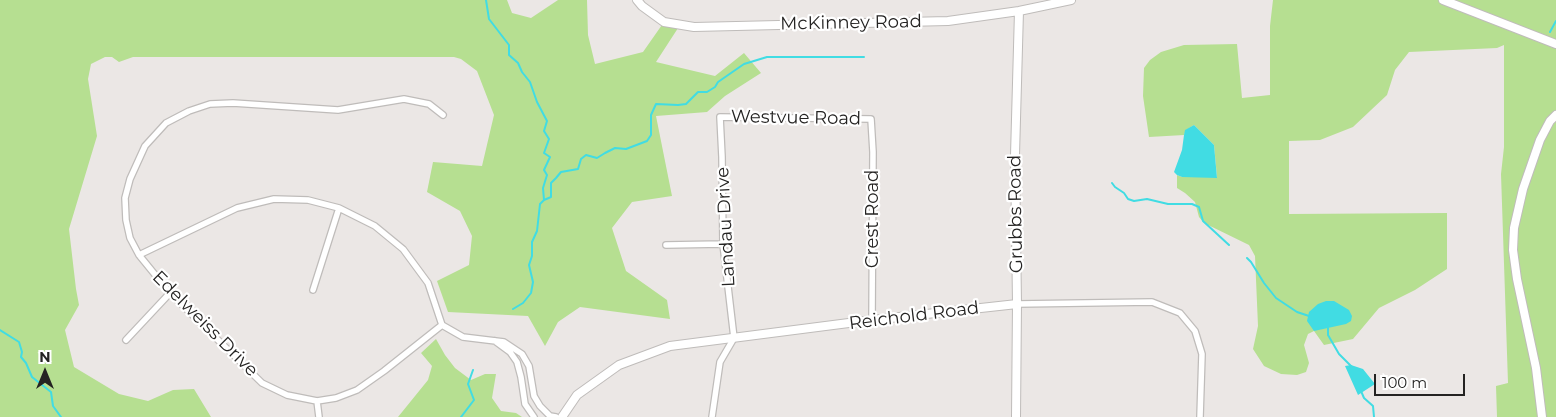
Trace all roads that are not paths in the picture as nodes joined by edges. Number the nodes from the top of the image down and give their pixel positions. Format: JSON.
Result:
{"nodes":[{"id":1,"x":637,"y":0,"type":"edge"},
{"id":2,"x":1071,"y":0,"type":"edge"},
{"id":3,"x":1443,"y":0,"type":"edge"},
{"id":4,"x":1019,"y":12,"type":"junction"},
{"id":5,"x":1556,"y":44,"type":"edge"},
{"id":6,"x":443,"y":115,"type":"dead end"},
{"id":7,"x":1556,"y":115,"type":"edge"},
{"id":8,"x":720,"y":117,"type":"joint"},
{"id":9,"x":871,"y":118,"type":"joint"},
{"id":10,"x":339,"y":208,"type":"junction"},
{"id":11,"x":723,"y":244,"type":"junction"},
{"id":12,"x":666,"y":245,"type":"dead end"},
{"id":13,"x":139,"y":255,"type":"junction"},
{"id":14,"x":313,"y":290,"type":"dead end"},
{"id":15,"x":170,"y":293,"type":"junction"},
{"id":16,"x":1017,"y":304,"type":"junction"},
{"id":17,"x":872,"y":320,"type":"junction"},
{"id":18,"x":442,"y":325,"type":"junction"},
{"id":19,"x":734,"y":338,"type":"junction"},
{"id":20,"x":126,"y":340,"type":"dead end"},
{"id":21,"x":495,"y":341,"type":"junction"},
{"id":22,"x":317,"y":401,"type":"junction"},
{"id":23,"x":319,"y":417,"type":"edge"},
{"id":24,"x":534,"y":417,"type":"edge"},
{"id":25,"x":556,"y":417,"type":"edge"},
{"id":26,"x":562,"y":417,"type":"edge"},
{"id":27,"x":712,"y":417,"type":"edge"},
{"id":28,"x":1016,"y":417,"type":"edge"},
{"id":29,"x":1200,"y":417,"type":"edge"},
{"id":30,"x":1542,"y":417,"type":"edge"}],
"edges":[{"from":1,"to":4,"type":"street","name":"McKinney Road"},
{"from":2,"to":4,"type":"street","name":"McKinney Road"},
{"from":3,"to":5,"type":"street"},
{"from":4,"to":16,"type":"street","name":"Grubbs Road"},
{"from":6,"to":13,"type":"street","name":"Edelweiss Drive"},
{"from":7,"to":30,"type":"street"},
{"from":8,"to":9,"type":"street","name":"Westvue Road"},
{"from":8,"to":11,"type":"street","name":"Landau Drive"},
{"from":9,"to":17,"type":"street","name":"Crest Road"},
{"from":10,"to":13,"type":"street"},
{"from":10,"to":14,"type":"street"},
{"from":10,"to":18,"type":"street"},
{"from":11,"to":12,"type":"street"},
{"from":11,"to":19,"type":"street","name":"Landau Drive"},
{"from":13,"to":15,"type":"street","name":"Edelweiss Drive"},
{"from":15,"to":20,"type":"street"},
{"from":15,"to":22,"type":"street","name":"Edelweiss Drive"},
{"from":16,"to":17,"type":"street","name":"Reichold Road"},
{"from":16,"to":28,"type":"street","name":"Grubbs Road"},
{"from":16,"to":29,"type":"street","name":"Reichold Road"},
{"from":17,"to":19,"type":"street","name":"Reichold Road"},
{"from":18,"to":21,"type":"street"},
{"from":18,"to":22,"type":"street","name":"Edelweiss Drive"},
{"from":19,"to":26,"type":"street","name":"Reichold Road"},
{"from":19,"to":27,"type":"street"},
{"from":21,"to":24,"type":"street"},
{"from":21,"to":25,"type":"street"},
{"from":22,"to":23,"type":"street"}]}
